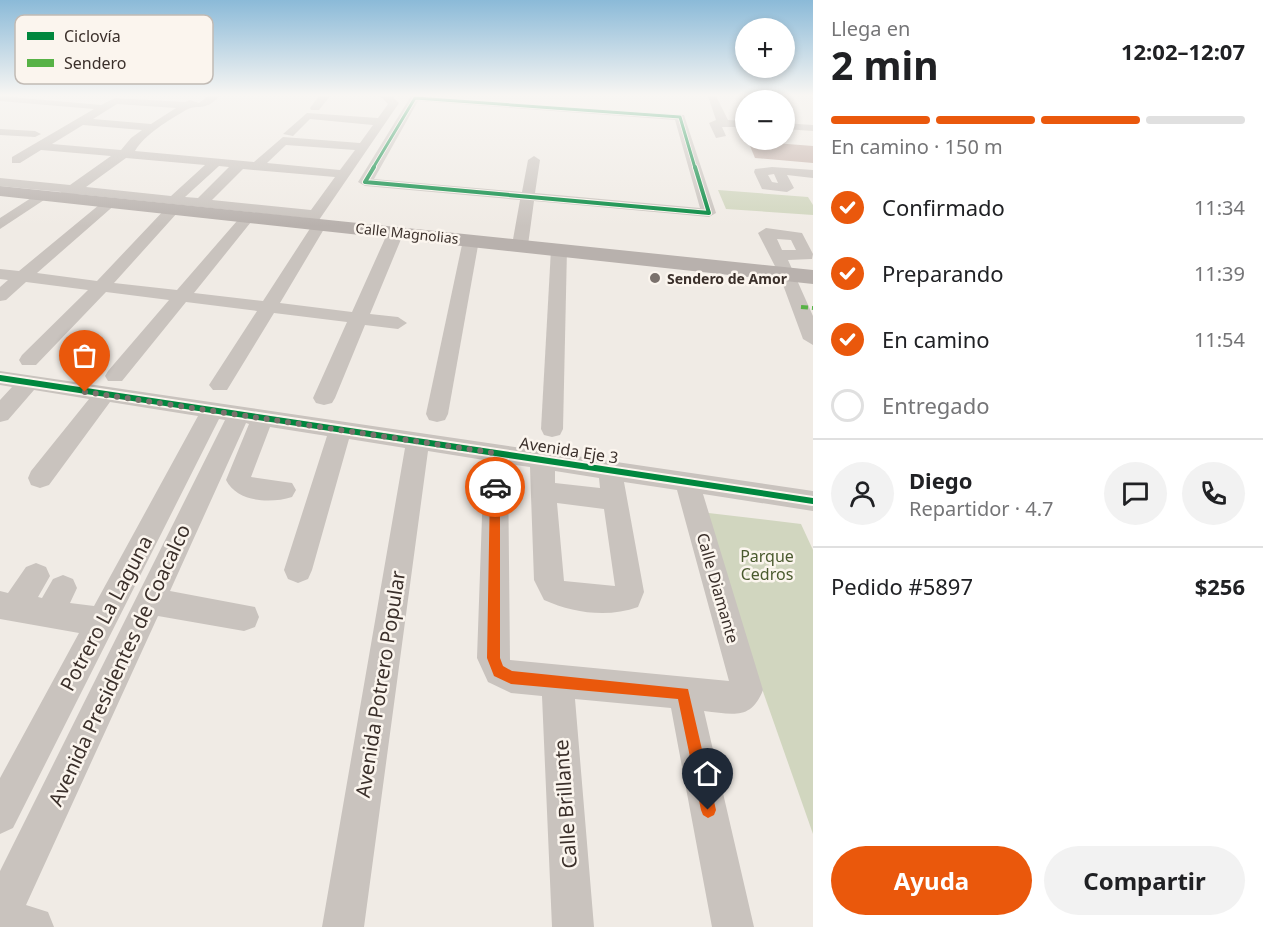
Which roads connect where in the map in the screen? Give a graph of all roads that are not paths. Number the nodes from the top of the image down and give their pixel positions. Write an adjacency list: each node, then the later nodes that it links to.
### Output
1 (23, 139): 7 (street)
2 (37, 139): 7 (street)
3 (137, 139): 10 (street)
4 (369, 139): 9 (street)
5 (389, 139): 24 (street)
6 (690, 139): 24 (street)
7 (32, 142): 8 (street); 10 (street); 11 (street)
8 (0, 144)
9 (363, 147): 16 (street); 19 (street)
10 (124, 154): 13 (street); 23 (street)
11 (16, 160)
12 (534, 160): 24 (street)
13 (216, 162): 15 (street); 27 (street)
14 (751, 162): 17 (street)
15 (240, 164): 16 (street); 26 (street)
16 (257, 166): 19 (street)
17 (813, 168)
18 (779, 172): 20 (street)
19 (345, 174): 29 (street)
20 (813, 174)
21 (0, 182): 23 (street)
22 (0, 191): 23 (main road, Calle Magnolias)
23 (59, 194): 25 (main road, Calle Magnolias); 27 (street); 30 (street)
24 (528, 197): 33 (street)
25 (110, 203): 27 (main road, Calle Magnolias); 38 (street)
26 (201, 203): 27 (street); 29 (street)
27 (173, 205): 28 (main road, Calle Magnolias); 40 (street)
28 (248, 217): 29 (main road, Calle Magnolias); 42 (street)
29 (315, 221): 31 (main road, Calle Magnolias); 44 (street)
30 (0, 225)
31 (396, 232): 32 (main road, Calle Magnolias); 45 (street)
32 (471, 240): 33 (main road, Calle Magnolias); 55 (street)
33 (520, 245): 34 (main road, Calle Magnolias)
34 (559, 249): 37 (main road, Calle Magnolias); 56 (street)
35 (776, 254): 35 (street); 37 (street)
36 (0, 274): 38 (street)
37 (787, 274): 39 (main road, Calle Magnolias); 43 (street)
38 (23, 276): 40 (street); 41 (street)
39 (813, 277)
40 (102, 286): 42 (street); 48 (street)
41 (0, 296)
42 (182, 296): 44 (street); 51 (street)
43 (807, 307): 47 (street)
44 (268, 308): 45 (street); 53 (street)
45 (360, 318): 46 (street); 52 (street)
46 (398, 323)
47 (812, 336)
48 (29, 360)
49 (0, 378): 50 (street, Avenida Eje 3)
50 (28, 383): 51 (street, Avenida Eje 3); 54 (street)
51 (110, 385): 53 (street, Avenida Eje 3); 62 (street)
52 (324, 398)
53 (233, 407): 57 (street, Avenida Eje 3); 64 (street); 70 (street, Avenida Presidentes de Coacalco); 73 (street, Potrero La Laguna)
54 (0, 414)
55 (437, 414)
56 (552, 429)
57 (340, 430): 58 (street, Avenida Eje 3); 68 (street)
58 (418, 441): 59 (street, Avenida Eje 3); 79 (street, Avenida Potrero Popular)
59 (495, 453): 60 (street, Avenida Eje 3); 74 (street)
60 (542, 460): 61 (street, Avenida Eje 3); 65 (street)
61 (610, 470): 63 (street, Avenida Eje 3); 66 (street)
62 (40, 478)
63 (687, 482): 67 (street, Avenida Eje 3); 75 (street, Calle Diamante)
64 (283, 490)
65 (543, 491): 66 (street); 66 (street)
66 (615, 500)
67 (810, 507)
68 (298, 570)
69 (36, 576): 71 (street)
70 (150, 601): 72 (street); 77 (street, Avenida Presidentes de Coacalco)
71 (8, 606): 73 (street)
72 (244, 617)
73 (101, 622): 76 (street, Potrero La Laguna)
74 (557, 681): 75 (street); 80 (street, Calle Brillante)
75 (684, 693): 81 (street)
76 (0, 815)
77 (0, 918): 78 (street)
78 (33, 927)
79 (343, 927)
80 (573, 927)
81 (733, 927)

